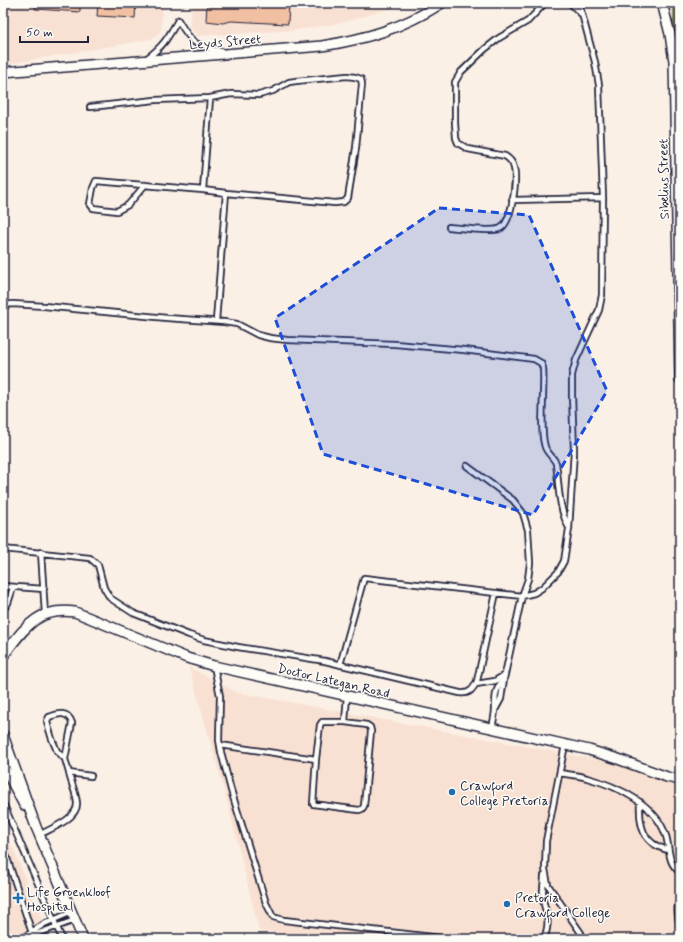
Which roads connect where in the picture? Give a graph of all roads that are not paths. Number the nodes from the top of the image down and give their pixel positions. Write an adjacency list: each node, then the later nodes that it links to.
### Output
1 (442, 3): 9 (street, Leyds Street)
2 (545, 3): 18 (lane)
3 (570, 3): 6 (lane)
4 (579, 3): 6 (lane)
5 (662, 3): 7 (street, Sibelius Street)
6 (581, 13): 17 (lane)
7 (672, 45): 8 (street); 22 (street, Sibelius Street)
8 (680, 50)
9 (232, 53): 10 (street, Leyds Street); 10 (lane)
10 (142, 61): 11 (street, Leyds Street)
11 (3, 72)
12 (210, 98): 13 (lane); 15 (lane); 16 (lane)
13 (90, 106)
14 (145, 185): 14 (lane); 15 (lane)
15 (204, 190): 16 (lane)
16 (226, 193): 21 (lane)
17 (603, 198): 18 (lane); 24 (lane)
18 (512, 200): 19 (lane)
19 (449, 227)
20 (3, 305): 21 (lane)
21 (216, 321): 24 (lane)
22 (680, 379)
23 (467, 466): 31 (lane)
24 (569, 529): 31 (lane)
25 (3, 549): 26 (lane)
26 (41, 552): 29 (lane); 35 (lane)
27 (3, 586): 28 (lane)
28 (13, 588): 29 (lane); 32 (lane)
29 (44, 589): 33 (lane)
30 (496, 593): 31 (lane); 35 (lane); 38 (lane)
31 (522, 596): 37 (lane)
32 (3, 610)
33 (45, 614): 34 (street, Doctor Lategan Road); 36 (street, Doctor Lategan Road)
34 (3, 656)
35 (340, 665): 38 (lane)
36 (214, 666): 39 (street, Doctor Lategan Road); 43 (lane)
37 (506, 673): 38 (lane); 41 (lane)
38 (476, 684)
39 (347, 696): 40 (lane); 41 (street, Doctor Lategan Road)
40 (345, 722): 46 (lane); 46 (lane)
41 (492, 729): 44 (street, Doctor Lategan Road)
42 (3, 735): 54 (street)
43 (220, 745): 46 (lane); 69 (lane)
44 (565, 745): 48 (lane); 51 (street, Doctor Lategan Road)
45 (65, 759): 45 (lane); 49 (lane)
46 (316, 759)
47 (3, 765): 54 (street)
48 (560, 773): 52 (lane); 57 (lane)
49 (69, 774): 50 (lane); 54 (lane)
50 (91, 776)
51 (680, 780)
52 (640, 802): 56 (lane); 56 (lane)
53 (3, 803): 61 (lane)
54 (37, 831): 60 (street)
55 (3, 846): 65 (lane)
56 (668, 850): 58 (lane)
57 (545, 869): 64 (lane); 70 (lane)
58 (680, 872)
59 (680, 899): 63 (lane)
60 (74, 916): 61 (lane); 62 (lane); 68 (street)
61 (54, 920): 62 (lane); 65 (lane)
62 (57, 928): 65 (lane); 67 (lane)
63 (680, 929)
64 (580, 933)
65 (33, 936): 66 (lane)
66 (23, 938)
67 (62, 939)
68 (83, 939)
69 (450, 939)
70 (544, 939)

